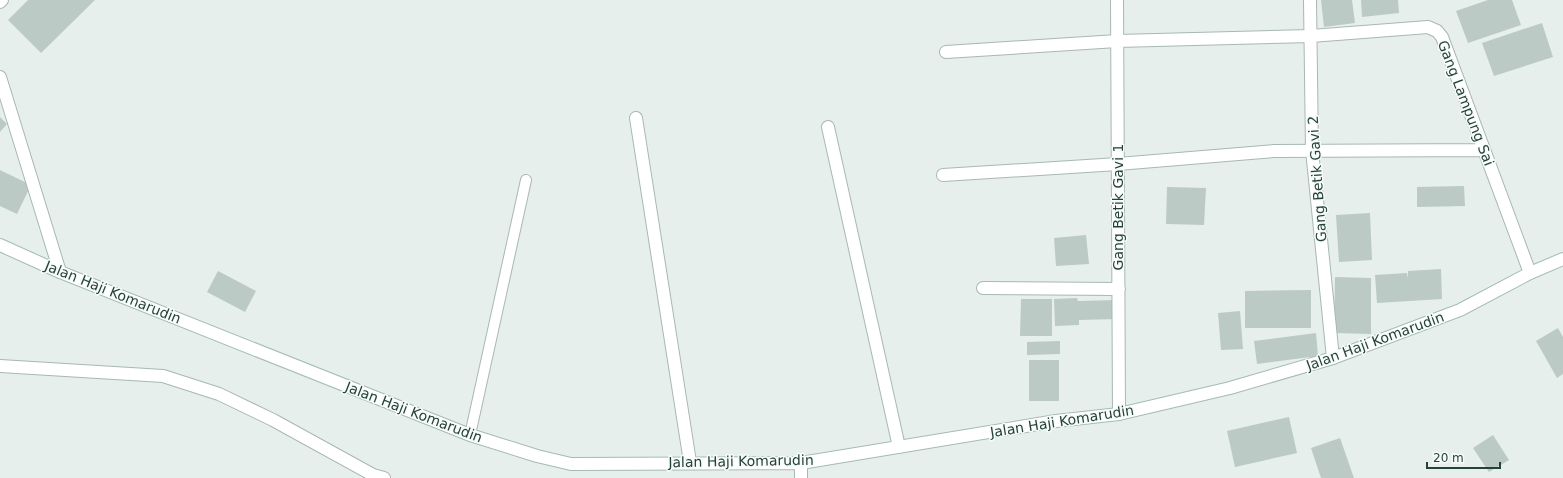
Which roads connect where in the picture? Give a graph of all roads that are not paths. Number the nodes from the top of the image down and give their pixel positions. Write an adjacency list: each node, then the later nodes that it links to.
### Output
1 (2, 0): 4 (street)
2 (1117, 0): 6 (street, Gang Betik Gavi 1)
3 (1310, 0): 5 (street, Gang Betik Gavi 2)
4 (0, 2)
5 (1311, 36): 6 (street, Gang Lampung Sai); 11 (street, Gang Betik Gavi 2); 12 (street, Gang Lampung Sai)
6 (1117, 41): 7 (street, Gang Lampung Sai); 13 (street, Gang Betik Gavi 1)
7 (946, 52)
8 (0, 77): 18 (street)
9 (636, 118): 27 (street)
10 (828, 127): 26 (street)
11 (1312, 150): 12 (street); 13 (street); 22 (street, Gang Betik Gavi 2)
12 (1484, 150): 19 (street, Gang Lampung Sai)
13 (1118, 164): 14 (street); 21 (street, Gang Betik Gavi 1)
14 (943, 175)
15 (526, 180): 25 (lane)
16 (0, 245): 18 (street, Jalan Haji Komarudin)
17 (1563, 259): 19 (street, Jalan Haji Komarudin)
18 (60, 272): 25 (street, Jalan Haji Komarudin)
19 (1530, 273): 22 (street, Jalan Haji Komarudin)
20 (983, 288): 21 (street)
21 (1118, 289): 24 (street, Gang Betik Gavi 1)
22 (1333, 358): 24 (street, Jalan Haji Komarudin)
23 (0, 366): 29 (street)
24 (1119, 414): 26 (street, Jalan Haji Komarudin)
25 (470, 435): 27 (street, Jalan Haji Komarudin)
26 (899, 447): 28 (street, Jalan Haji Komarudin)
27 (690, 462): 28 (street, Jalan Haji Komarudin)
28 (801, 463): 30 (street)
29 (384, 478)
30 (801, 478)

